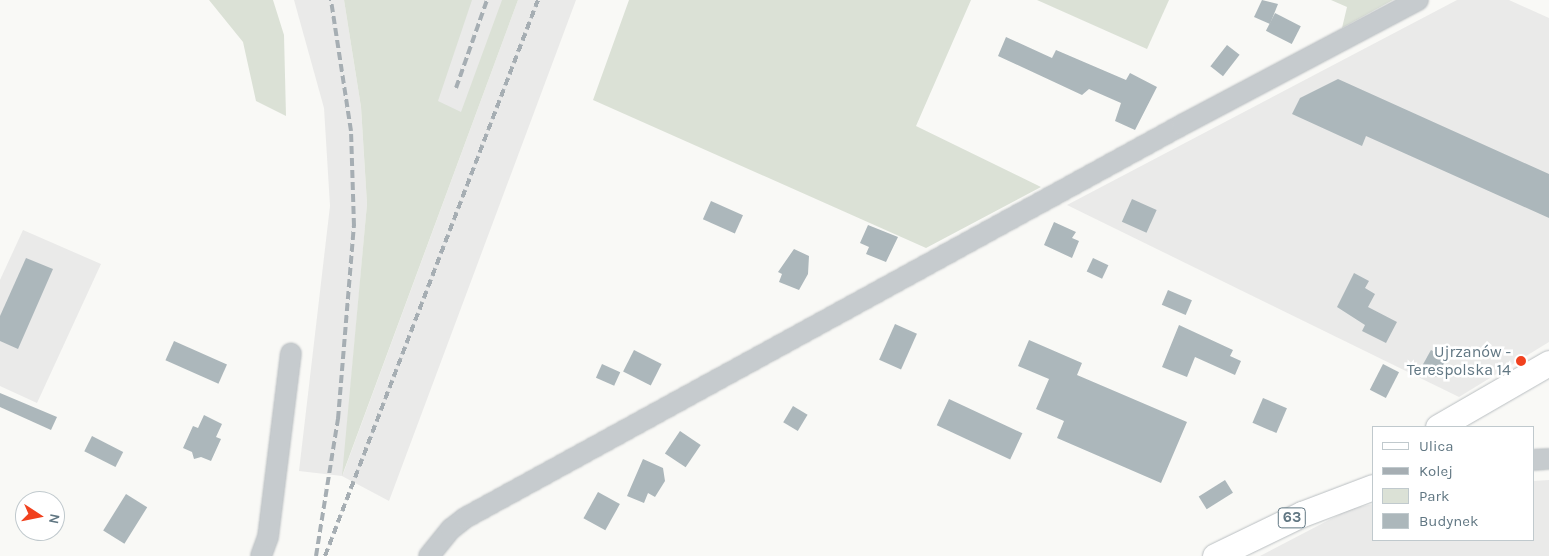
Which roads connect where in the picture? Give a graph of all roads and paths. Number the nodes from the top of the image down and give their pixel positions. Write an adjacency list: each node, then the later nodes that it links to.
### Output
1 (1418, 0): 9 (street)
2 (291, 354): 8 (street)
3 (1549, 363): 4 (main road)
4 (1440, 426)
5 (1549, 459): 6 (street)
6 (1534, 460)
7 (1372, 487): 10 (main road, 63)
8 (261, 556)
9 (429, 556)
10 (1215, 556)

